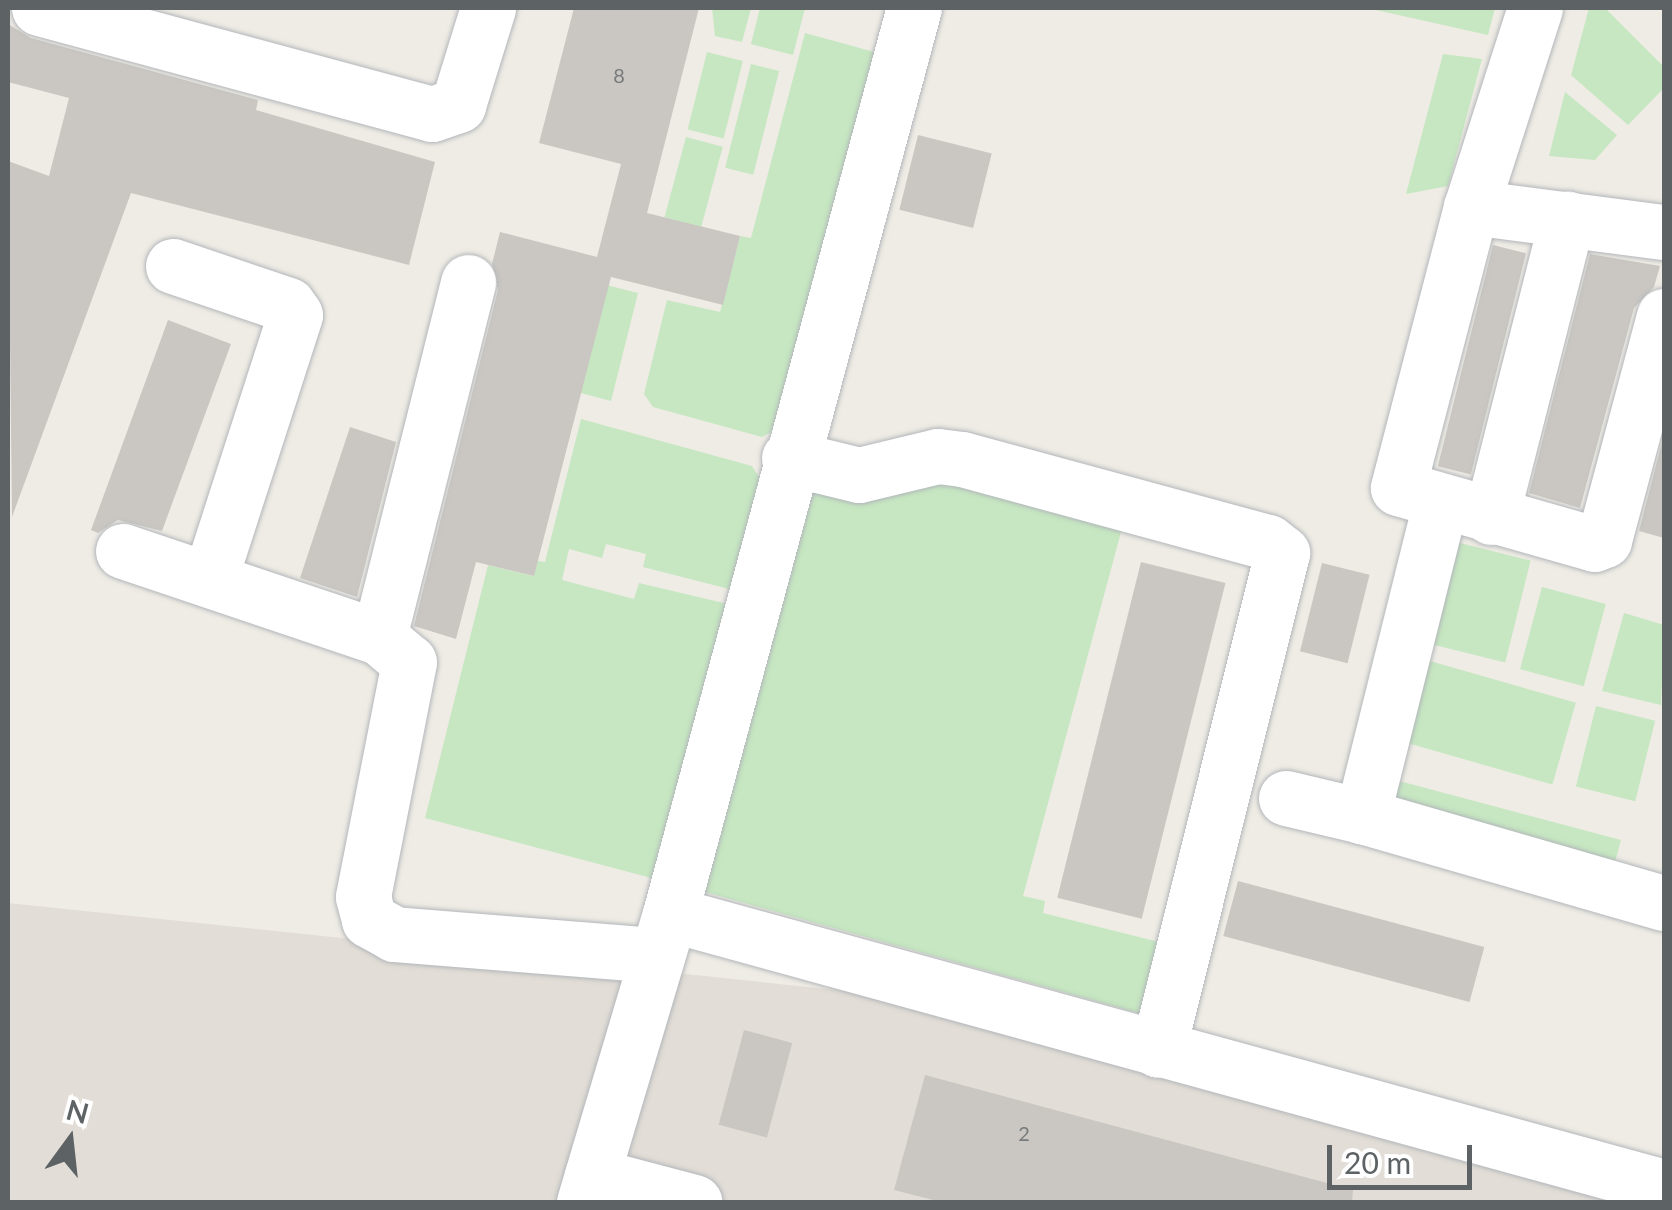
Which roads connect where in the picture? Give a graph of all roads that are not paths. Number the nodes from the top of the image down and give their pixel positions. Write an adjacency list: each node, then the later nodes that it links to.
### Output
1 (39, 8): 2 (lane)
2 (488, 8)
3 (914, 8): 11 (lane)
4 (1525, 19): 5 (lane)
5 (1471, 208): 6 (lane); 12 (lane)
6 (1566, 219): 7 (lane); 12 (lane)
7 (1664, 232)
8 (173, 266): 14 (lane)
9 (468, 282): 15 (lane)
10 (1664, 316): 12 (lane)
11 (788, 458): 19 (lane); 20 (lane)
12 (1466, 510): 17 (lane)
13 (123, 551): 14 (lane)
14 (211, 575): 15 (lane)
15 (379, 638): 19 (lane)
16 (1286, 798): 17 (lane)
17 (1362, 816): 18 (lane)
18 (1664, 903)
19 (663, 935): 20 (lane); 22 (lane)
20 (1158, 1050): 21 (lane)
21 (1664, 1187)
22 (588, 1189): 23 (lane)
23 (694, 1202)

